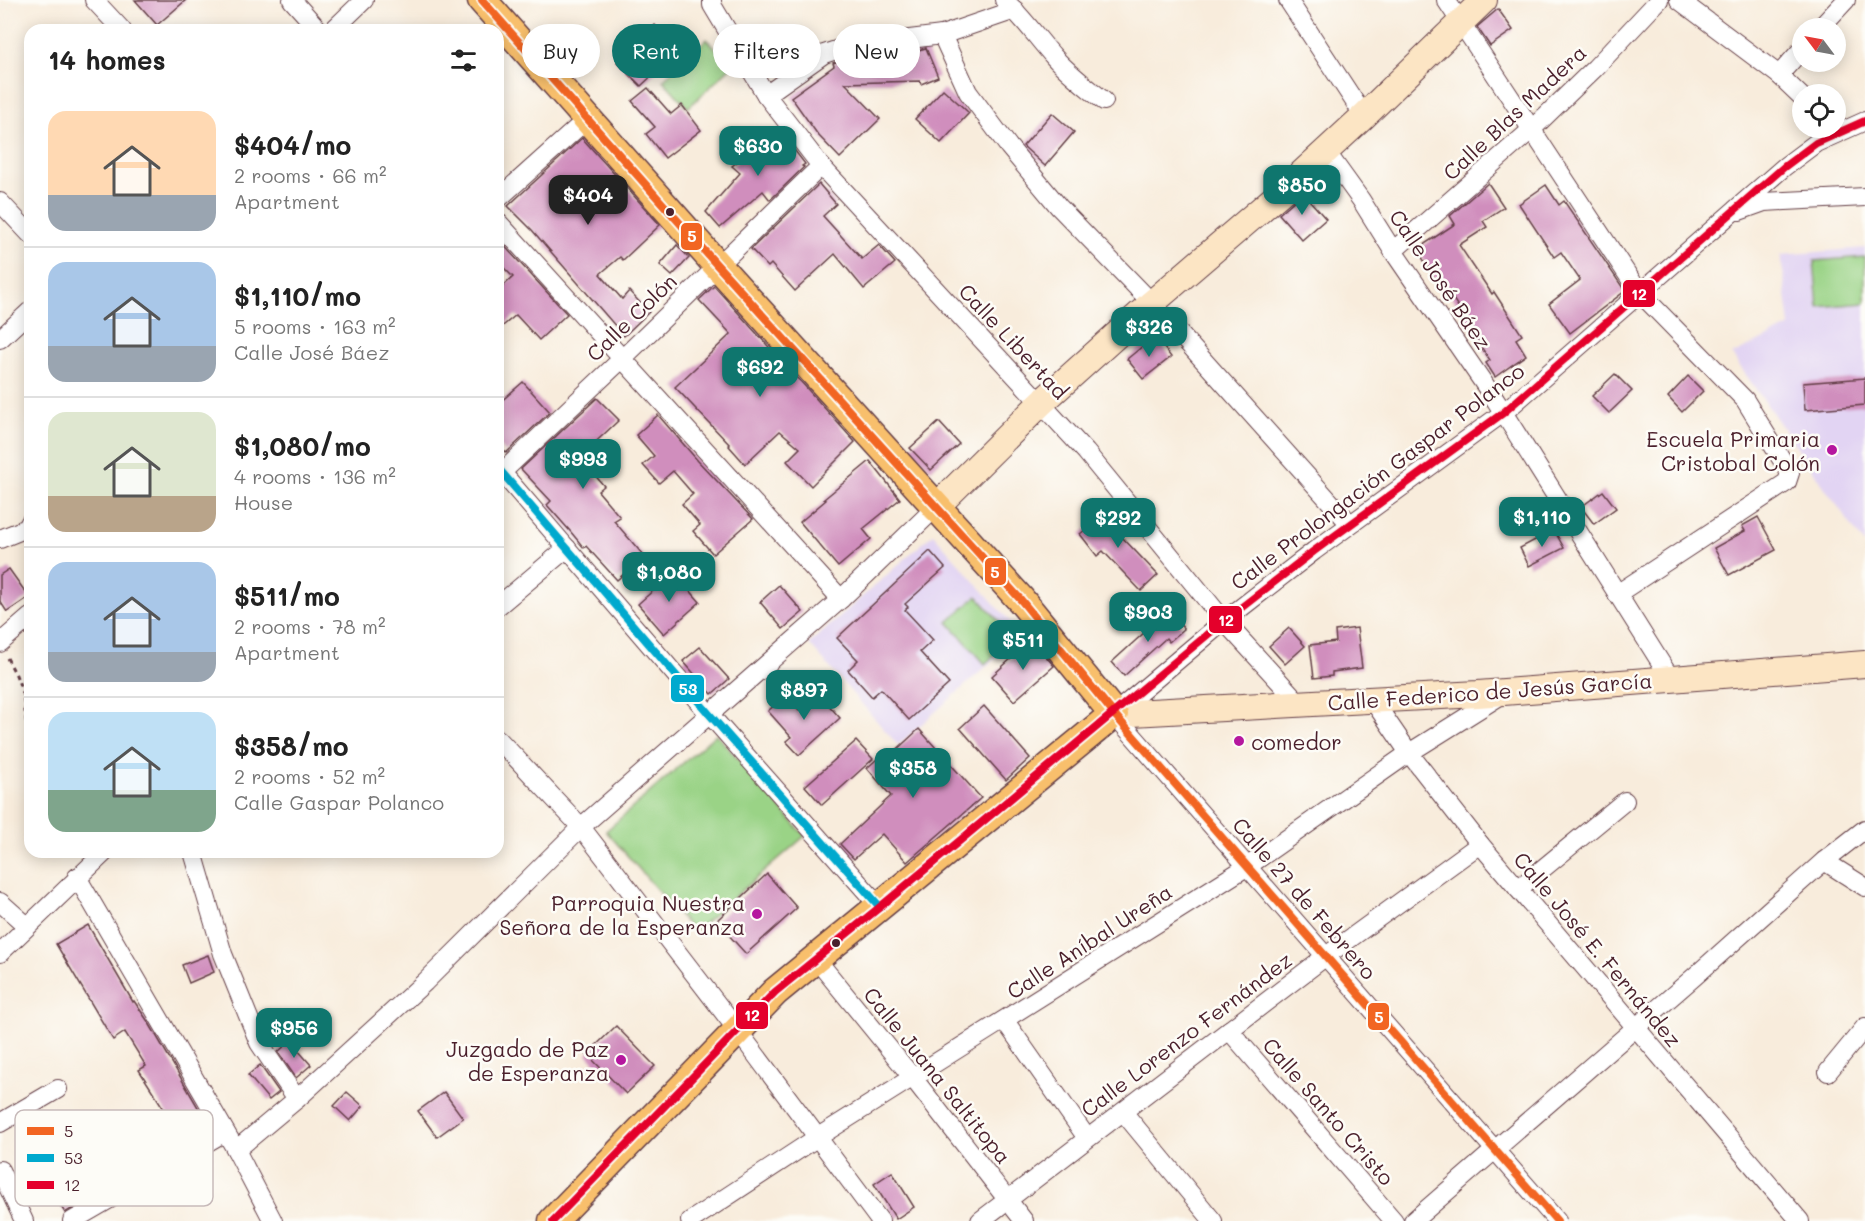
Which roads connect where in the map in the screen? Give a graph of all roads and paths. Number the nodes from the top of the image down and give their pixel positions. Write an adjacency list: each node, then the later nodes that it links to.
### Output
1 (94, 0): 15 (street)
2 (292, 0): 16 (street)
3 (364, 0): 17 (street)
4 (482, 0): 18 (main road)
5 (712, 0): 24 (street, Calle Libertad)
6 (1288, 0): 26 (street)
7 (1446, 0): 14 (street)
8 (1484, 0): 14 (main road)
9 (1659, 0): 30 (street, Calle Blas Madera)
10 (1679, 0): 22 (street)
11 (1846, 0): 13 (street)
12 (1009, 5): 20 (street); 25 (street)
13 (1829, 18)
14 (1462, 22): 26 (main road); 30 (street)
15 (116, 24)
16 (314, 24)
17 (339, 24)
18 (503, 24)
19 (504, 25): 27 (main road)
20 (942, 35): 24 (street); 43 (street)
21 (1792, 60): 22 (street)
22 (1779, 75): 23 (street)
23 (1792, 87)
24 (766, 95): 33 (street, Calle Libertad)
25 (1104, 101)
26 (1364, 116): 32 (main road)
27 (587, 119): 34 (street); 41 (main road)
28 (1865, 122): 29 (street, Calle Prolongación Gaspar Polanco)
29 (1846, 127)
30 (1531, 130): 40 (street, Calle Blas Madera); 42 (street)
31 (1823, 138): 37 (street, Calle Prolongación Gaspar Polanco)
32 (1325, 150): 40 (street, Calle José Báez); 43 (main road)
33 (821, 166): 41 (street, Calle Colón); 47 (street, Calle Libertad)
34 (504, 195)
35 (1865, 197): 37 (street)
36 (0, 202): 38 (street)
37 (1729, 214): 42 (street, Calle Prolongación Gaspar Polanco)
38 (24, 228)
39 (504, 229): 46 (street)
40 (1393, 251): 48 (street, Calle José Báez)
41 (717, 265): 46 (street, Calle Colón); 51 (main road)
42 (1639, 292): 48 (street, Calle Prolongación Gaspar Polanco); 56 (street)
43 (1152, 303): 47 (main road); 52 (street)
44 (24, 315): 45 (street)
45 (4, 327)
46 (622, 358): 49 (street, Calle Colón); 57 (street)
47 (1041, 404): 51 (main road); 59 (street, Calle Libertad)
48 (1503, 413): 52 (street, Calle Prolongación Gaspar Polanco); 56 (street, Calle José Báez)
49 (504, 467)
50 (504, 478): 55 (street)
51 (935, 508): 57 (street); 68 (main road)
52 (1350, 524): 59 (street, Calle Prolongación Gaspar Polanco)
53 (24, 529): 54 (street)
54 (0, 539)
55 (567, 548): 58 (street); 69 (street)
56 (1617, 594): 63 (street, Calle José Báez)
57 (841, 599): 69 (street)
58 (504, 601)
59 (1224, 621): 67 (street, Calle Libertad); 68 (street, Calle Prolongación Gaspar Polanco)
60 (24, 624): 61 (street)
61 (3, 649): 66 (path)
62 (1865, 664): 63 (main road, Calle Federico de Jesús García)
63 (1671, 679): 64 (main road, Calle Federico de Jesús García)
64 (1508, 692): 65 (main road, Calle Federico de Jesús García); 71 (street, Calle Aníbal Ureña)
65 (1372, 699): 67 (main road, Calle Federico de Jesús García); 71 (street, Calle José E. Fernández)
66 (24, 702)
67 (1299, 703): 68 (main road, Calle Federico de Jesús García)
68 (1114, 714): 79 (street, Calle 27 de Febrero); 84 (main road)
69 (710, 715): 73 (street); 84 (street)
70 (504, 745): 73 (street)
71 (1409, 753): 75 (street, Calle José E. Fernández); 79 (street, Calle Aníbal Ureña)
72 (1624, 801): 82 (street)
73 (581, 828): 92 (street); 97 (street)
74 (1865, 829): 78 (street)
75 (1480, 844): 82 (street, Calle José E. Fernández); 87 (street, Calle Lorenzo Fernández)
76 (98, 858): 80 (street)
77 (195, 858): 97 (street)
78 (1824, 861): 81 (street); 90 (street)
79 (1248, 866): 87 (street, Calle 27 de Febrero); 89 (street, Calle Aníbal Ureña)
80 (77, 877): 85 (street); 99 (street)
81 (1865, 887)
82 (1518, 889): 90 (street, Calle José E. Fernández)
83 (0, 902): 85 (street)
84 (880, 907): 88 (main road)
85 (27, 926): 86 (street)
86 (0, 953)
87 (1326, 956): 93 (street, Calle Lorenzo Fernández); 109 (street, Calle 27 de Febrero)
88 (816, 959): 92 (main road); 95 (street, Calle Juana Saltitopa)
89 (1005, 1021): 95 (street, Calle Aníbal Ureña); 106 (street)
90 (1636, 1027): 109 (street); 127 (street, Calle José E. Fernández)
91 (1865, 1027): 94 (street)
92 (738, 1030): 105 (street); 118 (main road)
93 (1229, 1030): 101 (street, Calle Lorenzo Fernández); 124 (street, Calle Santo Cristo)
94 (1828, 1072)
95 (913, 1078): 105 (street, Calle Aníbal Ureña); 111 (street, Calle Juana Saltitopa)
96 (58, 1089): 98 (street)
97 (297, 1100): 108 (street)
98 (22, 1110)
99 (212, 1110)
100 (213, 1111): 104 (street)
101 (1124, 1113): 106 (street, Calle Lorenzo Fernández); 123 (street)
102 (15, 1114): 103 (street)
103 (0, 1123)
104 (225, 1132): 107 (street); 108 (street)
105 (818, 1137): 119 (street, Calle Aníbal Ureña); 120 (street)
106 (1087, 1138): 111 (street, Calle Lorenzo Fernández)
107 (213, 1139)
108 (236, 1150): 117 (street)
109 (1495, 1151): 125 (street); 126 (street, Calle 27 de Febrero)
110 (0, 1170): 112 (street)
111 (1009, 1201): 121 (street, Calle Lorenzo Fernández); 122 (street, Calle Juana Saltitopa)
112 (15, 1202)
113 (17, 1206): 115 (street)
114 (98, 1206): 116 (street)
115 (24, 1221)
116 (72, 1221)
117 (273, 1221)
118 (553, 1221)
119 (690, 1221)
120 (880, 1221)
121 (980, 1221)
122 (1024, 1221)
123 (1213, 1221)
124 (1394, 1221)
125 (1413, 1221)
126 (1557, 1221)
127 (1800, 1221)

